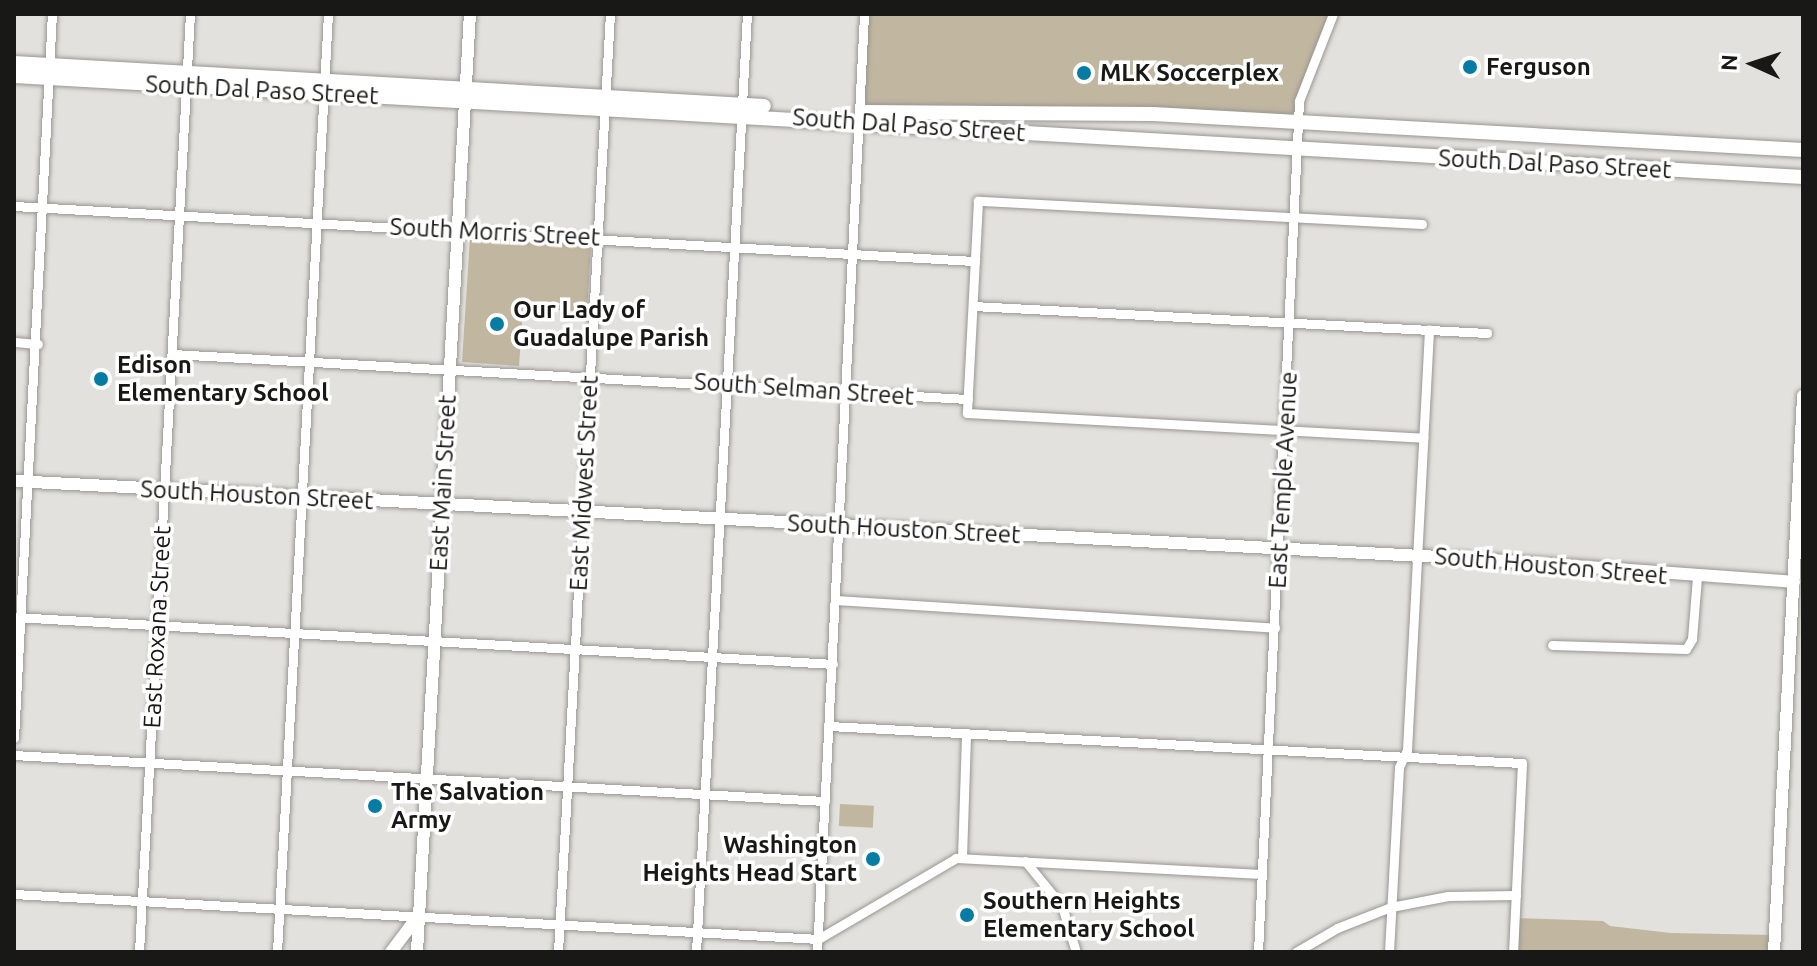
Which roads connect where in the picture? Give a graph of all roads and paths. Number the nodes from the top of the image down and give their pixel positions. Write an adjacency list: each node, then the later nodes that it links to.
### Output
1 (52, 14): 10 (street)
2 (190, 14): 12 (street, East Roxana Street)
3 (328, 14): 13 (street)
4 (470, 14): 14 (street, East Main Street)
5 (610, 14): 15 (street, East Midwest Street)
6 (747, 14): 16 (street)
7 (864, 14): 17 (street)
8 (1333, 14): 18 (street, East Temple Avenue)
9 (14, 63): 10 (main road, South Dal Paso Street)
10 (49, 72): 11 (main road, South Dal Paso Street); 12 (main road, South Dal Paso Street); 27 (street)
11 (14, 76)
12 (186, 79): 13 (main road, South Dal Paso Street); 28 (street, East Roxana Street)
13 (323, 87): 14 (main road, South Dal Paso Street); 30 (street)
14 (465, 95): 15 (main road, South Dal Paso Street); 32 (street, East Main Street)
15 (604, 102): 16 (main road, South Dal Paso Street); 33 (street, East Midwest Street)
16 (742, 110): 17 (main road, South Dal Paso Street); 34 (street)
17 (862, 117): 18 (main road, South Dal Paso Street); 21 (main road, South Dal Paso Street); 35 (street)
18 (1298, 123): 19 (main road, South Dal Paso Street); 21 (street, East Temple Avenue)
19 (1505, 133): 20 (main road, South Dal Paso Street); 23 (main road)
20 (1669, 143): 22 (main road, South Dal Paso Street); 24 (main road)
21 (1299, 149): 23 (main road, South Dal Paso Street); 29 (street, East Temple Avenue)
22 (1803, 150)
23 (1503, 161): 24 (main road, South Dal Paso Street)
24 (1667, 170): 25 (main road, South Dal Paso Street)
25 (1803, 177)
26 (14, 206): 27 (street, South Morris Street)
27 (43, 207): 28 (street, South Morris Street); 42 (street)
28 (180, 215): 30 (street, South Morris Street); 43 (street, East Roxana Street)
29 (1295, 218): 31 (street); 36 (street); 38 (street, East Temple Avenue)
30 (317, 222): 32 (street, South Morris Street); 44 (street)
31 (1422, 224)
32 (457, 230): 33 (street, South Morris Street); 45 (street, East Main Street)
33 (598, 238): 34 (street, South Morris Street); 46 (street, East Midwest Street)
34 (734, 247): 35 (street, South Morris Street); 47 (street)
35 (855, 253): 36 (street, South Morris Street); 48 (street)
36 (975, 261): 37 (street)
37 (973, 306): 38 (street); 50 (street)
38 (1291, 323): 39 (street); 51 (street, East Temple Avenue)
39 (1429, 330): 40 (street); 52 (street)
40 (1487, 333)
41 (14, 342): 42 (street)
42 (38, 344): 54 (street)
43 (172, 354): 44 (street, South Selman Street); 55 (street, East Roxana Street)
44 (309, 362): 45 (street, South Selman Street); 56 (street)
45 (449, 368): 46 (street, South Selman Street); 57 (street, East Main Street)
46 (590, 377): 47 (street, South Selman Street); 58 (street, East Midwest Street)
47 (728, 385): 48 (street, South Selman Street); 59 (street)
48 (847, 393): 50 (street, South Selman Street); 60 (street)
49 (1803, 396): 64 (street)
50 (968, 399): 51 (street, South Selman Street)
51 (1286, 431): 52 (street, South Selman Street); 61 (street, East Temple Avenue)
52 (1423, 438): 62 (street)
53 (14, 481): 54 (street, South Houston Street)
54 (29, 482): 55 (street, South Houston Street); 66 (street)
55 (165, 489): 56 (street, South Houston Street); 67 (street, East Roxana Street)
56 (302, 497): 57 (street, South Houston Street); 69 (street)
57 (442, 506): 58 (street, South Houston Street); 70 (street, East Main Street)
58 (582, 514): 59 (street, South Houston Street); 72 (street, East Midwest Street)
59 (720, 520): 60 (street, South Houston Street); 73 (street)
60 (840, 526): 61 (street, South Houston Street); 65 (street)
61 (1279, 550): 62 (street, South Houston Street); 68 (street, East Temple Avenue)
62 (1417, 555): 63 (street, South Houston Street); 80 (street)
63 (1697, 577): 64 (street, South Houston Street); 71 (street)
64 (1794, 582): 111 (street)
65 (836, 600): 68 (street); 74 (street)
66 (18, 618): 67 (street); 77 (street)
67 (157, 626): 69 (street); 81 (street, East Roxana Street)
68 (1275, 628): 78 (street, East Temple Avenue)
69 (294, 633): 70 (street); 82 (street)
70 (434, 642): 72 (street); 83 (street, East Main Street)
71 (1552, 645)
72 (575, 649): 73 (street); 84 (street, East Midwest Street)
73 (713, 657): 74 (street); 85 (street)
74 (833, 664): 75 (street)
75 (829, 726): 76 (street); 86 (street)
76 (966, 734): 78 (street); 87 (street)
77 (14, 738)
78 (1269, 750): 80 (street); 89 (street, East Temple Avenue)
79 (14, 755): 81 (street)
80 (1403, 759): 91 (street); 93 (street)
81 (150, 763): 82 (street); 92 (street, East Roxana Street)
82 (287, 771): 83 (street); 94 (street)
83 (426, 779): 84 (street); 95 (street, East Main Street)
84 (567, 787): 85 (street); 96 (street, East Midwest Street)
85 (706, 795): 86 (street); 97 (street)
86 (825, 801): 98 (street)
87 (962, 857): 88 (street); 98 (street)
88 (1025, 861): 89 (street); 106 (street)
89 (1262, 874): 107 (street, East Temple Avenue)
90 (14, 894): 92 (street)
91 (1516, 895): 93 (street); 110 (street)
92 (142, 901): 94 (street); 99 (street, East Roxana Street)
93 (1391, 907): 108 (street); 109 (street)
94 (280, 908): 95 (street); 100 (street)
95 (418, 916): 96 (street); 101 (street); 102 (street, East Main Street)
96 (560, 923): 97 (street); 103 (street, East Midwest Street)
97 (697, 933): 98 (street); 104 (street)
98 (818, 939): 105 (street)
99 (139, 952)
100 (277, 952)
101 (391, 952)
102 (417, 952)
103 (558, 952)
104 (696, 952)
105 (817, 952)
106 (1076, 952)
107 (1258, 952)
108 (1296, 952)
109 (1389, 952)
110 (1513, 952)
111 (1774, 952)

